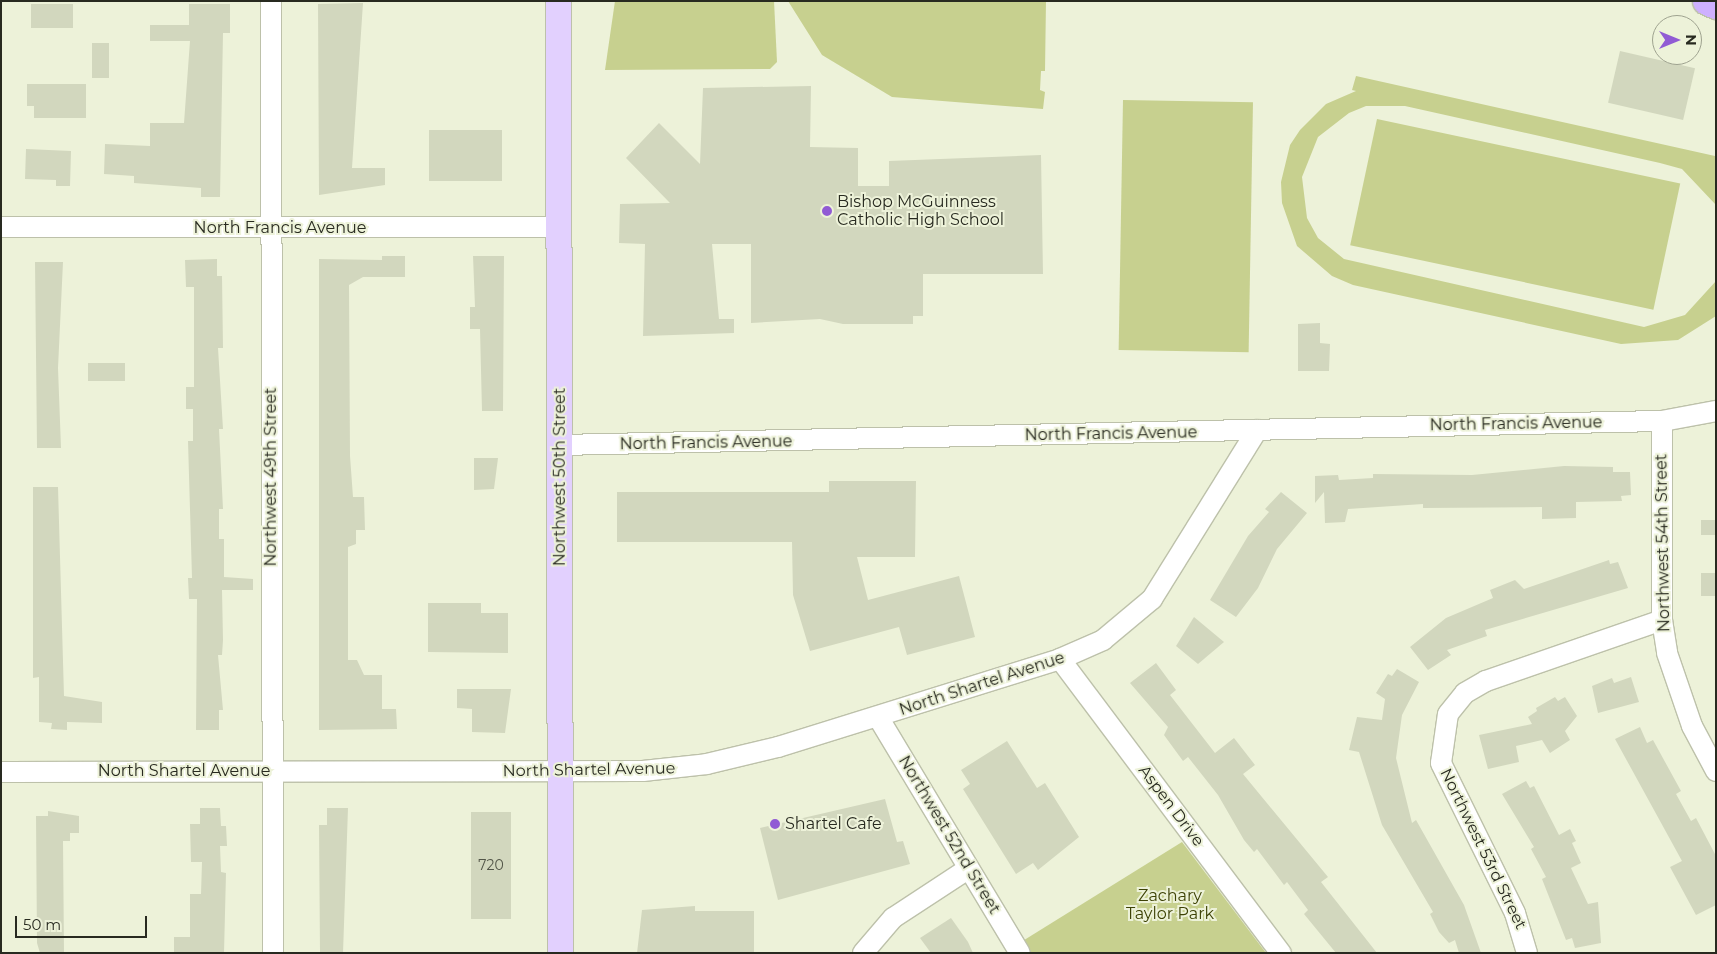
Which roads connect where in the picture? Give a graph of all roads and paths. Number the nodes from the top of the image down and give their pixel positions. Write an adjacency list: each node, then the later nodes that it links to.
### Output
1 (271, 1): 9 (street, Northwest 49th Street)
2 (558, 1): 8 (main road, Northwest 50th Street)
3 (1702, 1): 6 (street)
4 (1708, 1): 5 (highway)
5 (1716, 5)
6 (1716, 17)
7 (1, 227): 9 (street, North Francis Avenue)
8 (560, 227): 9 (street, North Francis Avenue); 13 (main road, Northwest 50th Street)
9 (270, 228): 17 (street, Northwest 49th Street)
10 (1716, 411): 11 (street)
11 (1662, 421): 12 (street, North Francis Avenue); 14 (street, Northwest 54th Street)
12 (1257, 430): 13 (street, North Francis Avenue); 15 (street, North Shartel Avenue)
13 (560, 445): 20 (main road, Northwest 50th Street)
14 (1662, 620): 18 (street, Northwest 54th Street); 27 (street, Northwest 53rd Street)
15 (1060, 659): 16 (street, North Shartel Avenue); 26 (street, Aspen Drive)
16 (878, 717): 20 (street, North Shartel Avenue); 21 (street, Northwest 52nd Street)
17 (272, 770): 19 (street, North Shartel Avenue); 20 (street, North Shartel Avenue); 22 (street, Northwest 49th Street)
18 (1716, 771)
19 (1, 772)
20 (560, 772): 23 (main road, Northwest 50th Street)
21 (968, 869): 24 (street); 25 (street, Northwest 52nd Street)
22 (273, 953)
23 (560, 953)
24 (863, 953)
25 (1020, 953)
26 (1281, 953)
27 (1527, 953)

